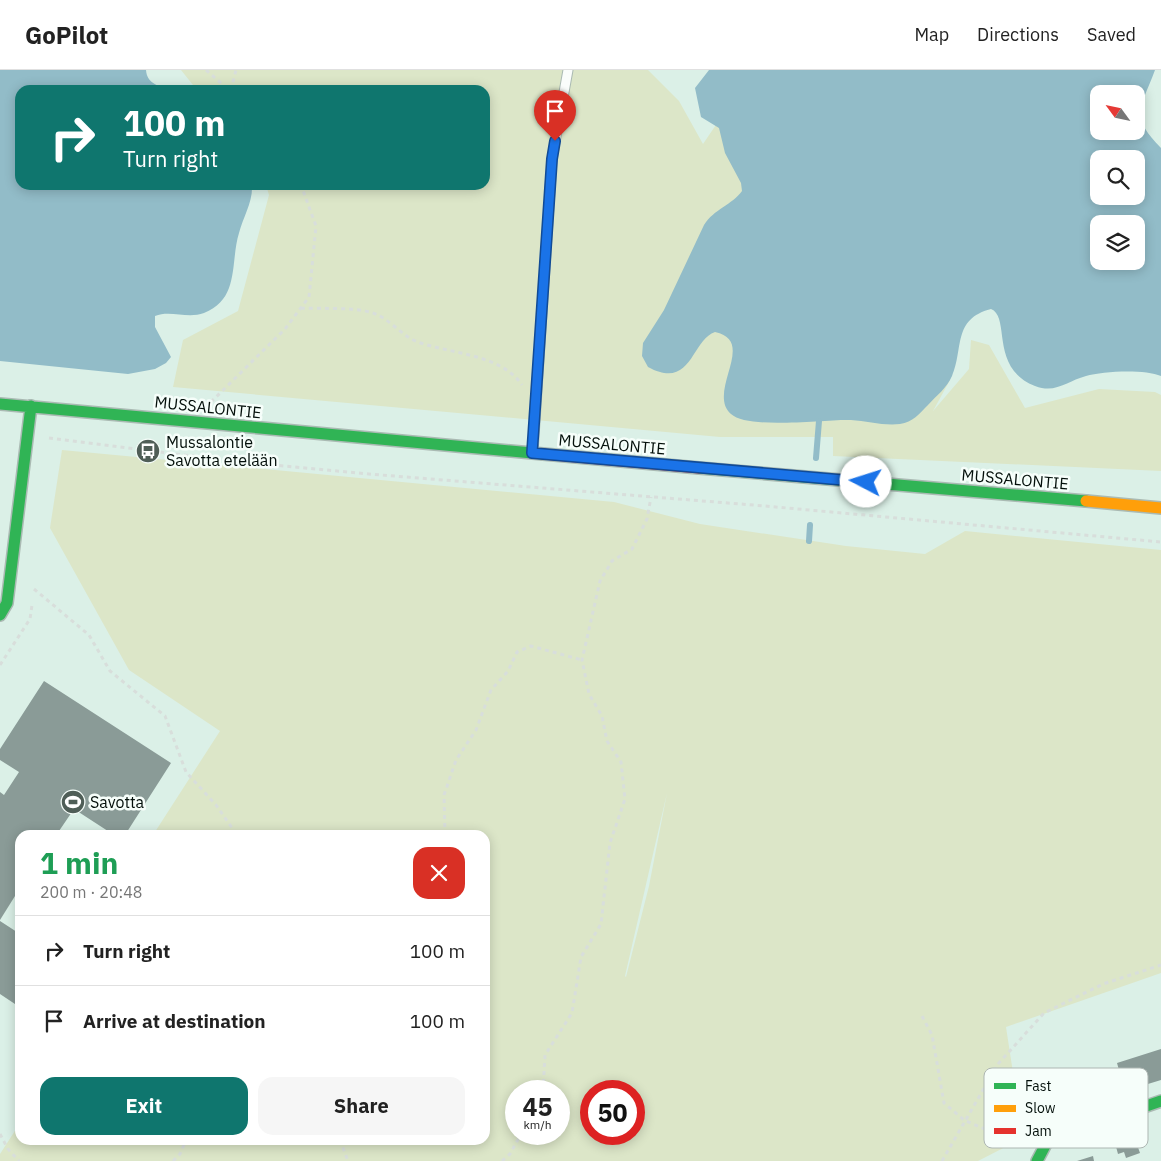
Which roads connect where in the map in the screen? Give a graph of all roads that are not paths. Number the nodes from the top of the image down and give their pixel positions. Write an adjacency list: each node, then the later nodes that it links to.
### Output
1 (568, 70): 4 (lane)
2 (0, 404): 3 (main road, MUSSALONTIE)
3 (31, 406): 4 (main road, MUSSALONTIE); 6 (main road)
4 (532, 453): 5 (main road, MUSSALONTIE)
5 (1161, 508)
6 (0, 615)
7 (1161, 1101): 8 (main road)
8 (1148, 1105)
9 (1042, 1148): 10 (main road)
10 (1037, 1161)

